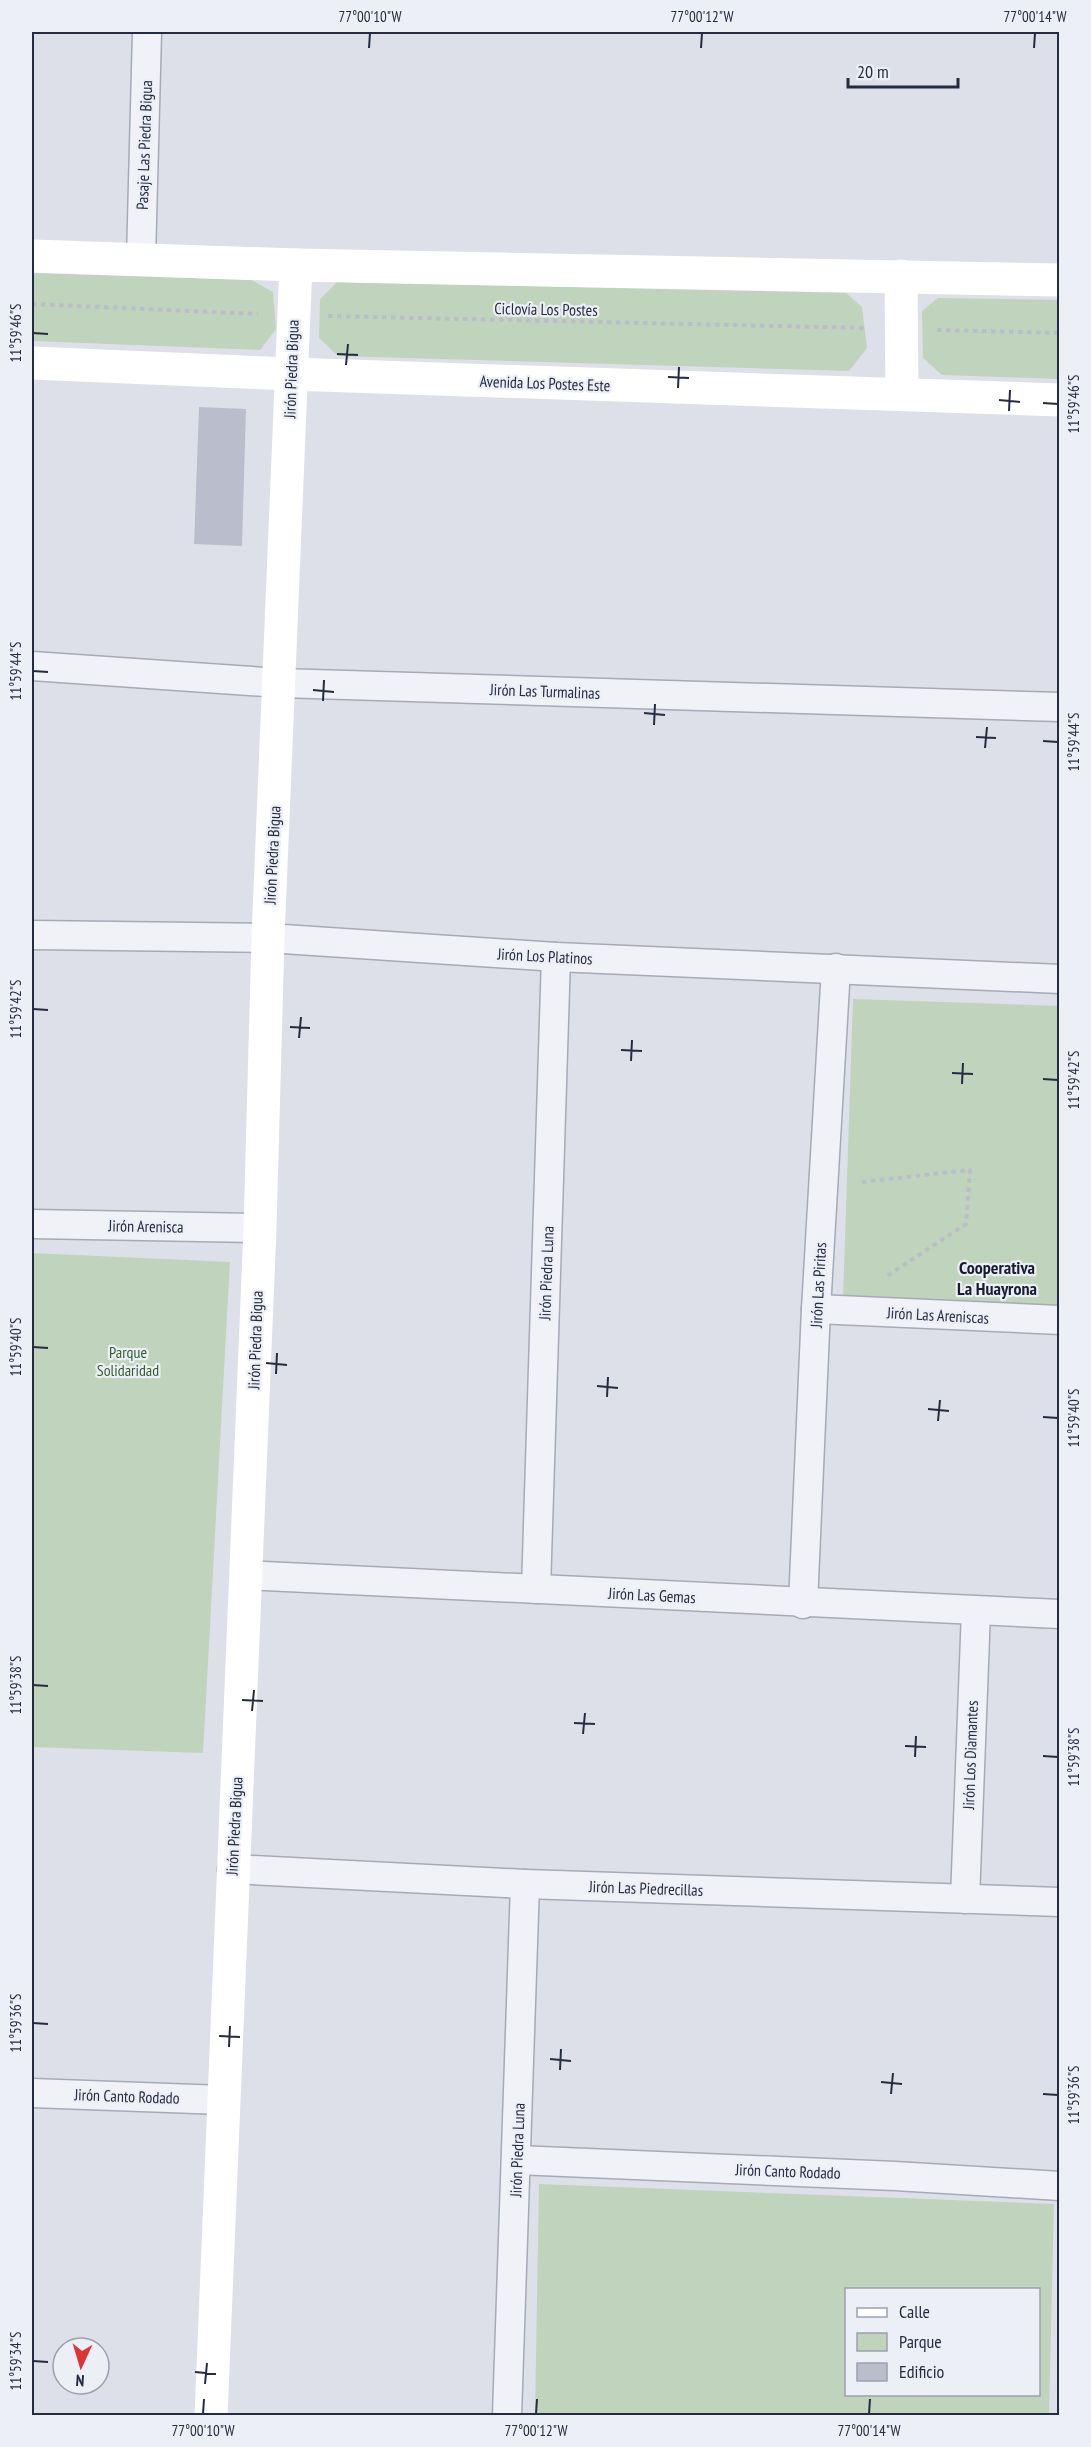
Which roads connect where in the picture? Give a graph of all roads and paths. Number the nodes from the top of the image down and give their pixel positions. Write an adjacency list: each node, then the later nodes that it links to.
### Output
1 (147, 32): 3 (street, Pasaje Las Piedra Bigua)
2 (32, 256): 3 (main road)
3 (141, 259): 4 (main road)
4 (296, 265): 5 (main road); 8 (main road, Jirón Piedra Bigua)
5 (902, 276): 6 (main road); 9 (main road)
6 (1059, 280)
7 (32, 304): 8 (path, Ciclovía Los Postes)
8 (294, 315): 9 (path, Ciclovía Los Postes); 12 (main road, Jirón Piedra Bigua)
9 (901, 329): 10 (path, Ciclovía Los Postes); 13 (main road)
10 (1059, 333)
11 (32, 363): 12 (main road, Avenida Los Postes Este)
12 (291, 374): 13 (main road, Avenida Los Postes Este); 16 (main road, Jirón Piedra Bigua)
13 (902, 394): 14 (main road, Avenida Los Postes Este)
14 (1059, 400)
15 (32, 666): 16 (street, Jirón Las Turmalinas)
16 (280, 683): 17 (street, Jirón Las Turmalinas); 19 (main road, Jirón Piedra Bigua)
17 (1059, 706)
18 (32, 935): 19 (street, Jirón Los Platinos)
19 (268, 938): 20 (street, Jirón Los Platinos); 25 (main road, Jirón Piedra Bigua)
20 (556, 957): 21 (street, Jirón Los Platinos); 30 (street, Jirón Piedra Luna)
21 (836, 968): 22 (street, Jirón Los Platinos); 27 (street, Jirón Las Piritas)
22 (1059, 979)
23 (862, 1182): 26 (path)
24 (32, 1224): 25 (street, Jirón Arenisca)
25 (260, 1228): 29 (main road, Jirón Piedra Bigua)
26 (878, 1281)
27 (816, 1309): 28 (street, Jirón Las Areniscas); 31 (street, Jirón Las Piritas)
28 (1059, 1320)
29 (245, 1575): 30 (street, Jirón Las Gemas); 34 (main road, Jirón Piedra Bigua)
30 (536, 1589): 31 (street, Jirón Las Gemas)
31 (803, 1604): 32 (street, Jirón Las Gemas)
32 (976, 1611): 33 (street, Jirón Las Gemas); 36 (street, Jirón Los Diamantes)
33 (1059, 1614)
34 (232, 1869): 35 (street, Jirón Las Piedrecillas); 39 (main road, Jirón Piedra Bigua)
35 (525, 1884): 36 (street, Jirón Las Piedrecillas); 40 (street, Jirón Piedra Luna)
36 (965, 1899): 37 (street, Jirón Las Piedrecillas)
37 (1059, 1902)
38 (32, 2093): 39 (street, Jirón Canto Rodado)
39 (223, 2100): 42 (main road, Jirón Piedra Bigua)
40 (517, 2160): 41 (street, Jirón Canto Rodado); 43 (street, Jirón Piedra Luna)
41 (1059, 2186)
42 (211, 2415)
43 (507, 2415)

